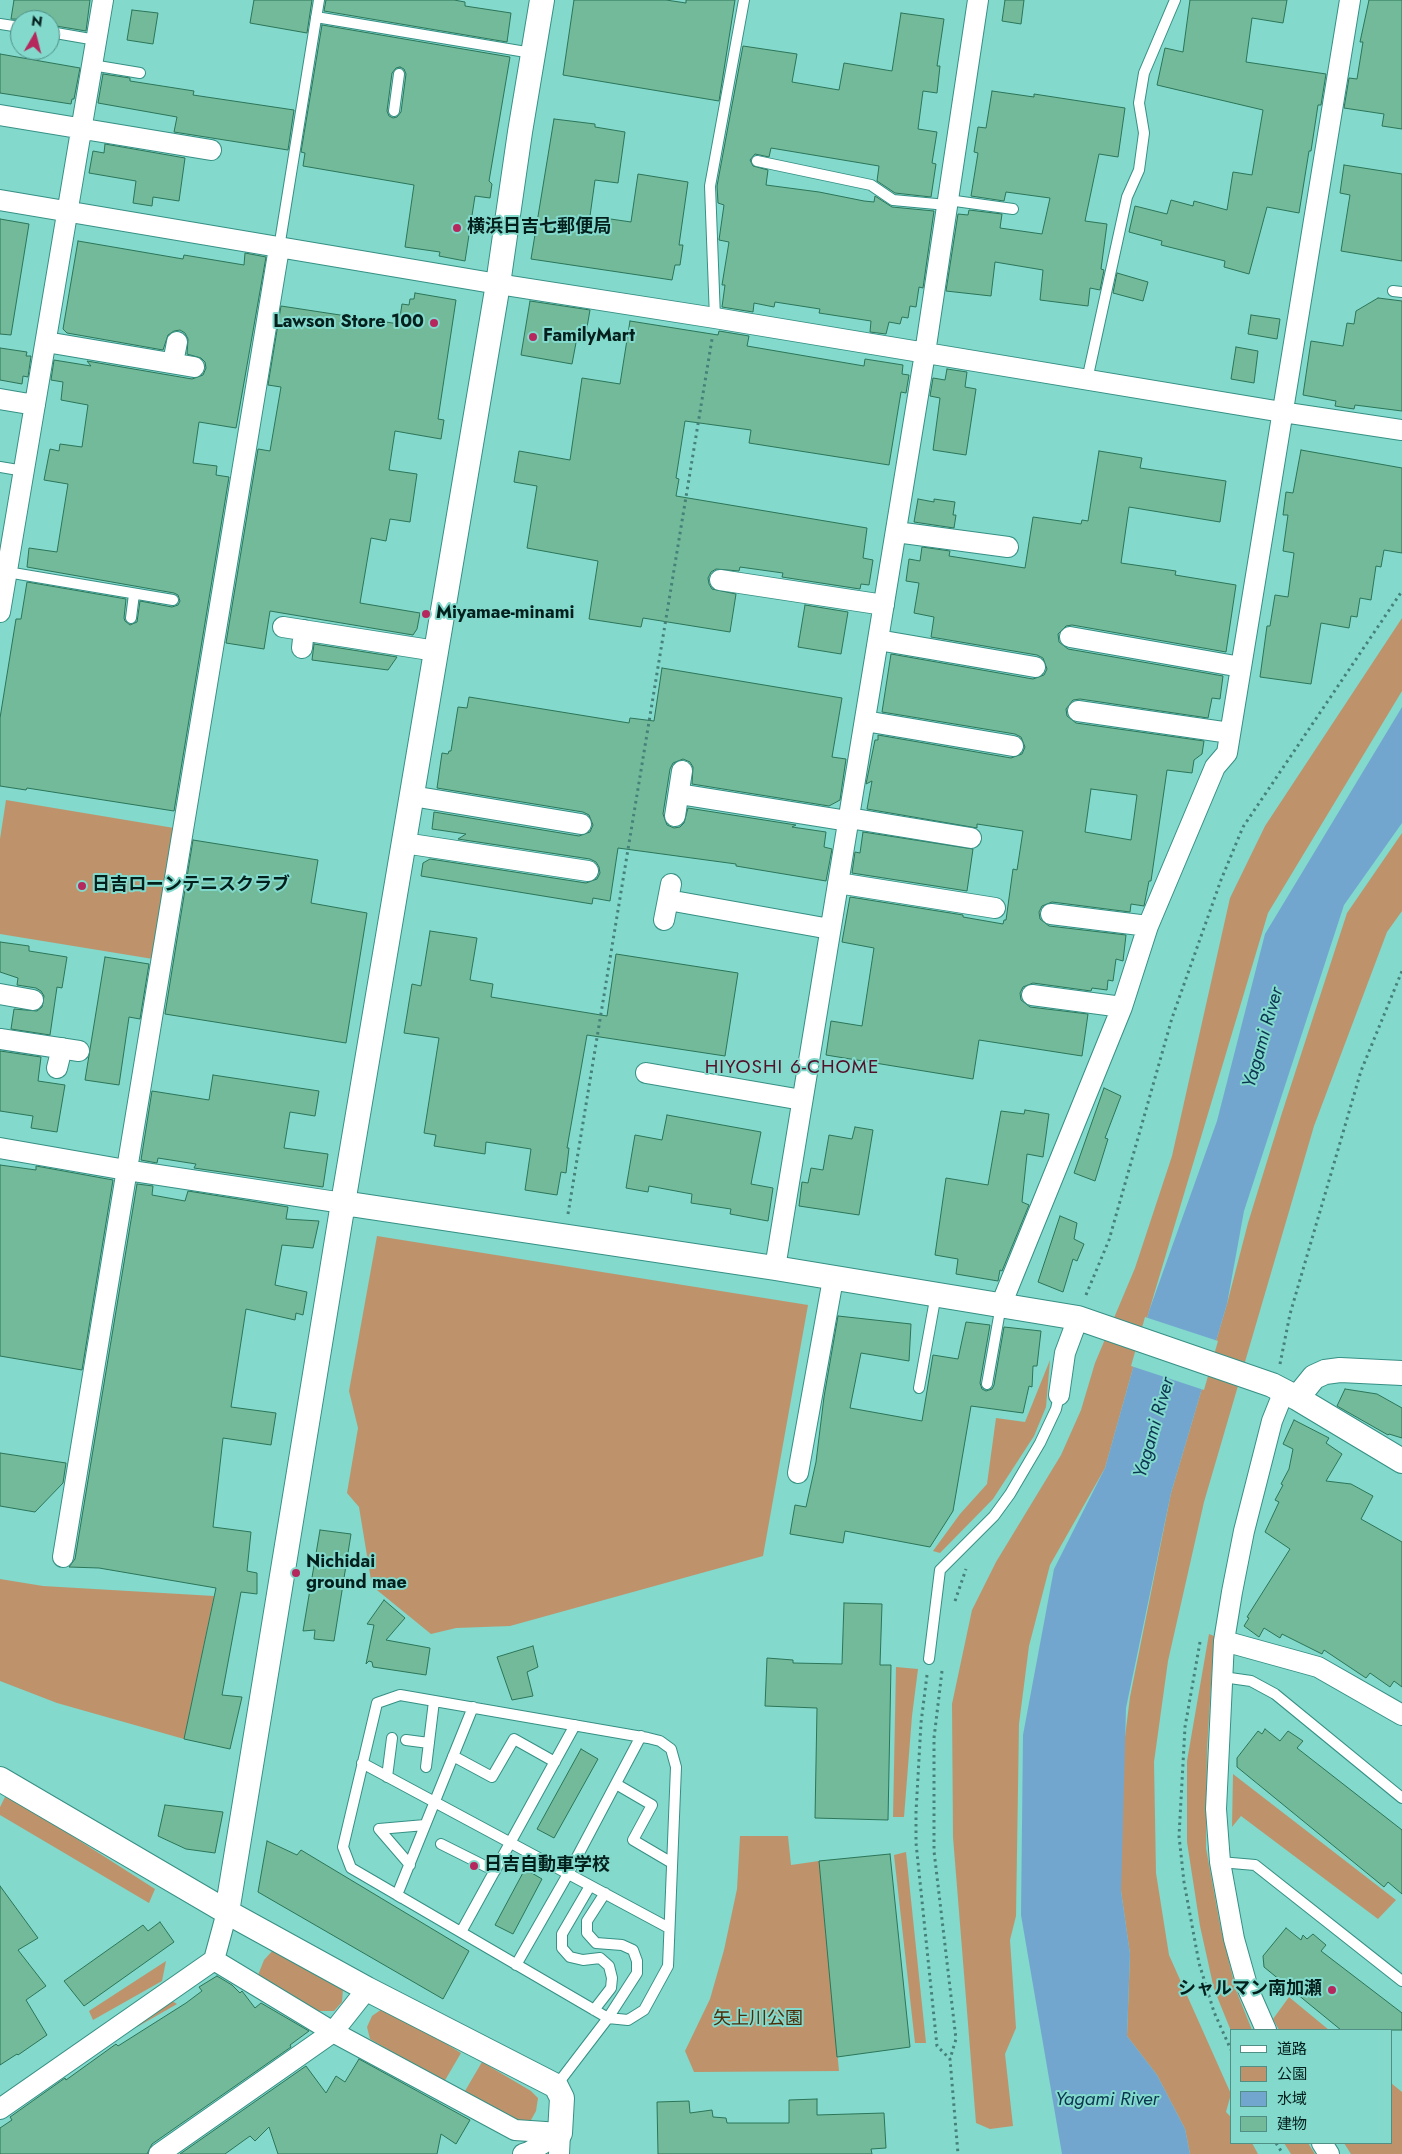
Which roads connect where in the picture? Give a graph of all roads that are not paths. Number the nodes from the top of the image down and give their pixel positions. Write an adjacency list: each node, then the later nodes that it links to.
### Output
1 (103, 0): 10 (street)
2 (319, 0): 8 (lane)
3 (542, 0): 11 (street)
4 (744, 0): 26 (lane)
5 (978, 0): 21 (street)
6 (1175, 0): 32 (lane)
7 (1350, 0): 35 (street)
8 (316, 17): 11 (lane); 24 (lane)
9 (60, 34): 10 (lane)
10 (96, 40): 12 (street)
11 (532, 53): 25 (street)
12 (92, 66): 13 (lane); 17 (street)
13 (140, 73)
14 (399, 74): 15 (lane)
15 (394, 111)
16 (0, 115): 17 (street)
17 (81, 129): 18 (street); 23 (street)
18 (211, 150)
19 (757, 161): 21 (lane)
20 (0, 200): 23 (street)
21 (947, 203): 22 (lane); 29 (street)
22 (1013, 209)
23 (68, 212): 24 (street); 27 (street)
24 (279, 248): 25 (street); 83 (street)
25 (498, 284): 26 (street); 52 (street)
26 (715, 318): 29 (street)
27 (46, 342): 30 (street); 34 (street)
28 (177, 342): 30 (street)
29 (925, 353): 32 (street); 40 (street)
30 (173, 363): 31 (street)
31 (194, 367)
32 (1087, 380): 35 (street)
33 (0, 399): 34 (street)
34 (35, 405): 38 (street)
35 (1282, 412): 36 (street); 53 (street)
36 (1402, 430)
37 (0, 467): 38 (lane)
38 (24, 471): 39 (street)
39 (8, 510): 43 (street)
40 (896, 532): 41 (street); 46 (street)
41 (1008, 548)
42 (720, 580): 46 (street)
43 (4, 582): 44 (lane); 47 (street)
44 (134, 594): 45 (lane); 48 (lane)
45 (173, 600)
46 (884, 605): 51 (street)
47 (0, 612)
48 (131, 618)
49 (283, 627): 52 (street)
50 (1070, 637): 53 (street)
51 (878, 640): 54 (street); 56 (street)
52 (436, 651): 61 (street)
53 (1241, 666): 57 (street)
54 (1035, 667)
55 (1078, 711): 57 (street)
56 (864, 721): 58 (street); 63 (street)
57 (1230, 733): 72 (street)
58 (1013, 746)
59 (682, 771): 60 (street)
60 (679, 794): 62 (street); 63 (street)
61 (412, 796): 64 (street); 66 (street)
62 (674, 816)
63 (848, 820): 65 (street); 68 (street)
64 (581, 824)
65 (971, 838)
66 (404, 843): 67 (street); 84 (street)
67 (588, 871)
68 (838, 883): 69 (street); 73 (street)
69 (995, 908)
70 (1051, 914): 72 (street)
71 (664, 920): 73 (street)
72 (1148, 926): 77 (street)
73 (830, 929): 81 (street)
74 (0, 994): 76 (street)
75 (1032, 995): 77 (street)
76 (33, 1000)
77 (1122, 1008): 88 (street)
78 (0, 1039): 79 (street)
79 (57, 1068)
80 (646, 1073): 81 (street)
81 (802, 1100): 85 (street)
82 (0, 1148): 83 (street)
83 (126, 1170): 84 (street); 97 (street)
84 (343, 1203): 85 (street); 129 (street)
85 (775, 1268): 86 (street)
86 (833, 1279): 87 (street); 96 (street)
87 (936, 1294): 88 (street); 93 (lane)
88 (1001, 1305): 89 (street); 91 (lane)
89 (1083, 1312): 92 (street); 94 (street)
90 (1402, 1372): 92 (street)
91 (988, 1384)
92 (1281, 1385): 95 (street); 98 (street)
93 (919, 1388)
94 (1059, 1395): 99 (lane)
95 (1402, 1461)
96 (798, 1473)
97 (62, 1557)
98 (1224, 1641): 100 (street); 103 (street)
99 (929, 1659)
100 (1223, 1677): 116 (lane); 121 (street)
101 (434, 1701): 102 (lane); 108 (lane); 111 (lane)
102 (473, 1708): 104 (lane); 109 (lane)
103 (1402, 1715)
104 (575, 1725): 105 (lane); 110 (lane)
105 (641, 1736): 115 (lane); 122 (lane)
106 (392, 1738): 113 (lane)
107 (406, 1740): 108 (lane)
108 (429, 1743): 112 (lane)
109 (453, 1756): 110 (lane); 117 (lane)
110 (555, 1762): 119 (lane)
111 (362, 1763): 113 (lane); 128 (lane)
112 (426, 1767)
113 (387, 1776): 117 (lane)
114 (0, 1779): 129 (street)
115 (616, 1784): 122 (lane); 125 (lane)
116 (1402, 1798)
117 (434, 1803): 118 (lane); 119 (lane)
118 (425, 1825): 123 (lane); 123 (lane)
119 (510, 1842): 124 (lane); 125 (lane)
120 (441, 1844): 124 (lane)
121 (1220, 1862): 134 (lane); 138 (street)
122 (672, 1863): 130 (lane)
123 (410, 1864): 128 (lane)
124 (495, 1871): 131 (lane)
125 (568, 1874): 126 (lane); 133 (lane)
126 (590, 1886): 127 (lane); 136 (lane)
127 (605, 1893): 130 (lane); 137 (lane)
128 (397, 1895): 131 (lane); 137 (lane)
129 (227, 1912): 132 (street); 135 (street)
130 (669, 1928): 137 (lane)
131 (460, 1932): 133 (lane)
132 (214, 1960): 139 (street); 141 (street)
133 (516, 1965): 136 (lane)
134 (1402, 1982)
135 (367, 1989): 139 (street); 140 (street)
136 (594, 2010): 137 (lane)
137 (608, 2018): 140 (lane)
138 (1266, 2029)
139 (334, 2032): 142 (street); 143 (street)
140 (556, 2086): 142 (street)
141 (0, 2109)
142 (559, 2144): 144 (street)
143 (160, 2154)
144 (523, 2154)

